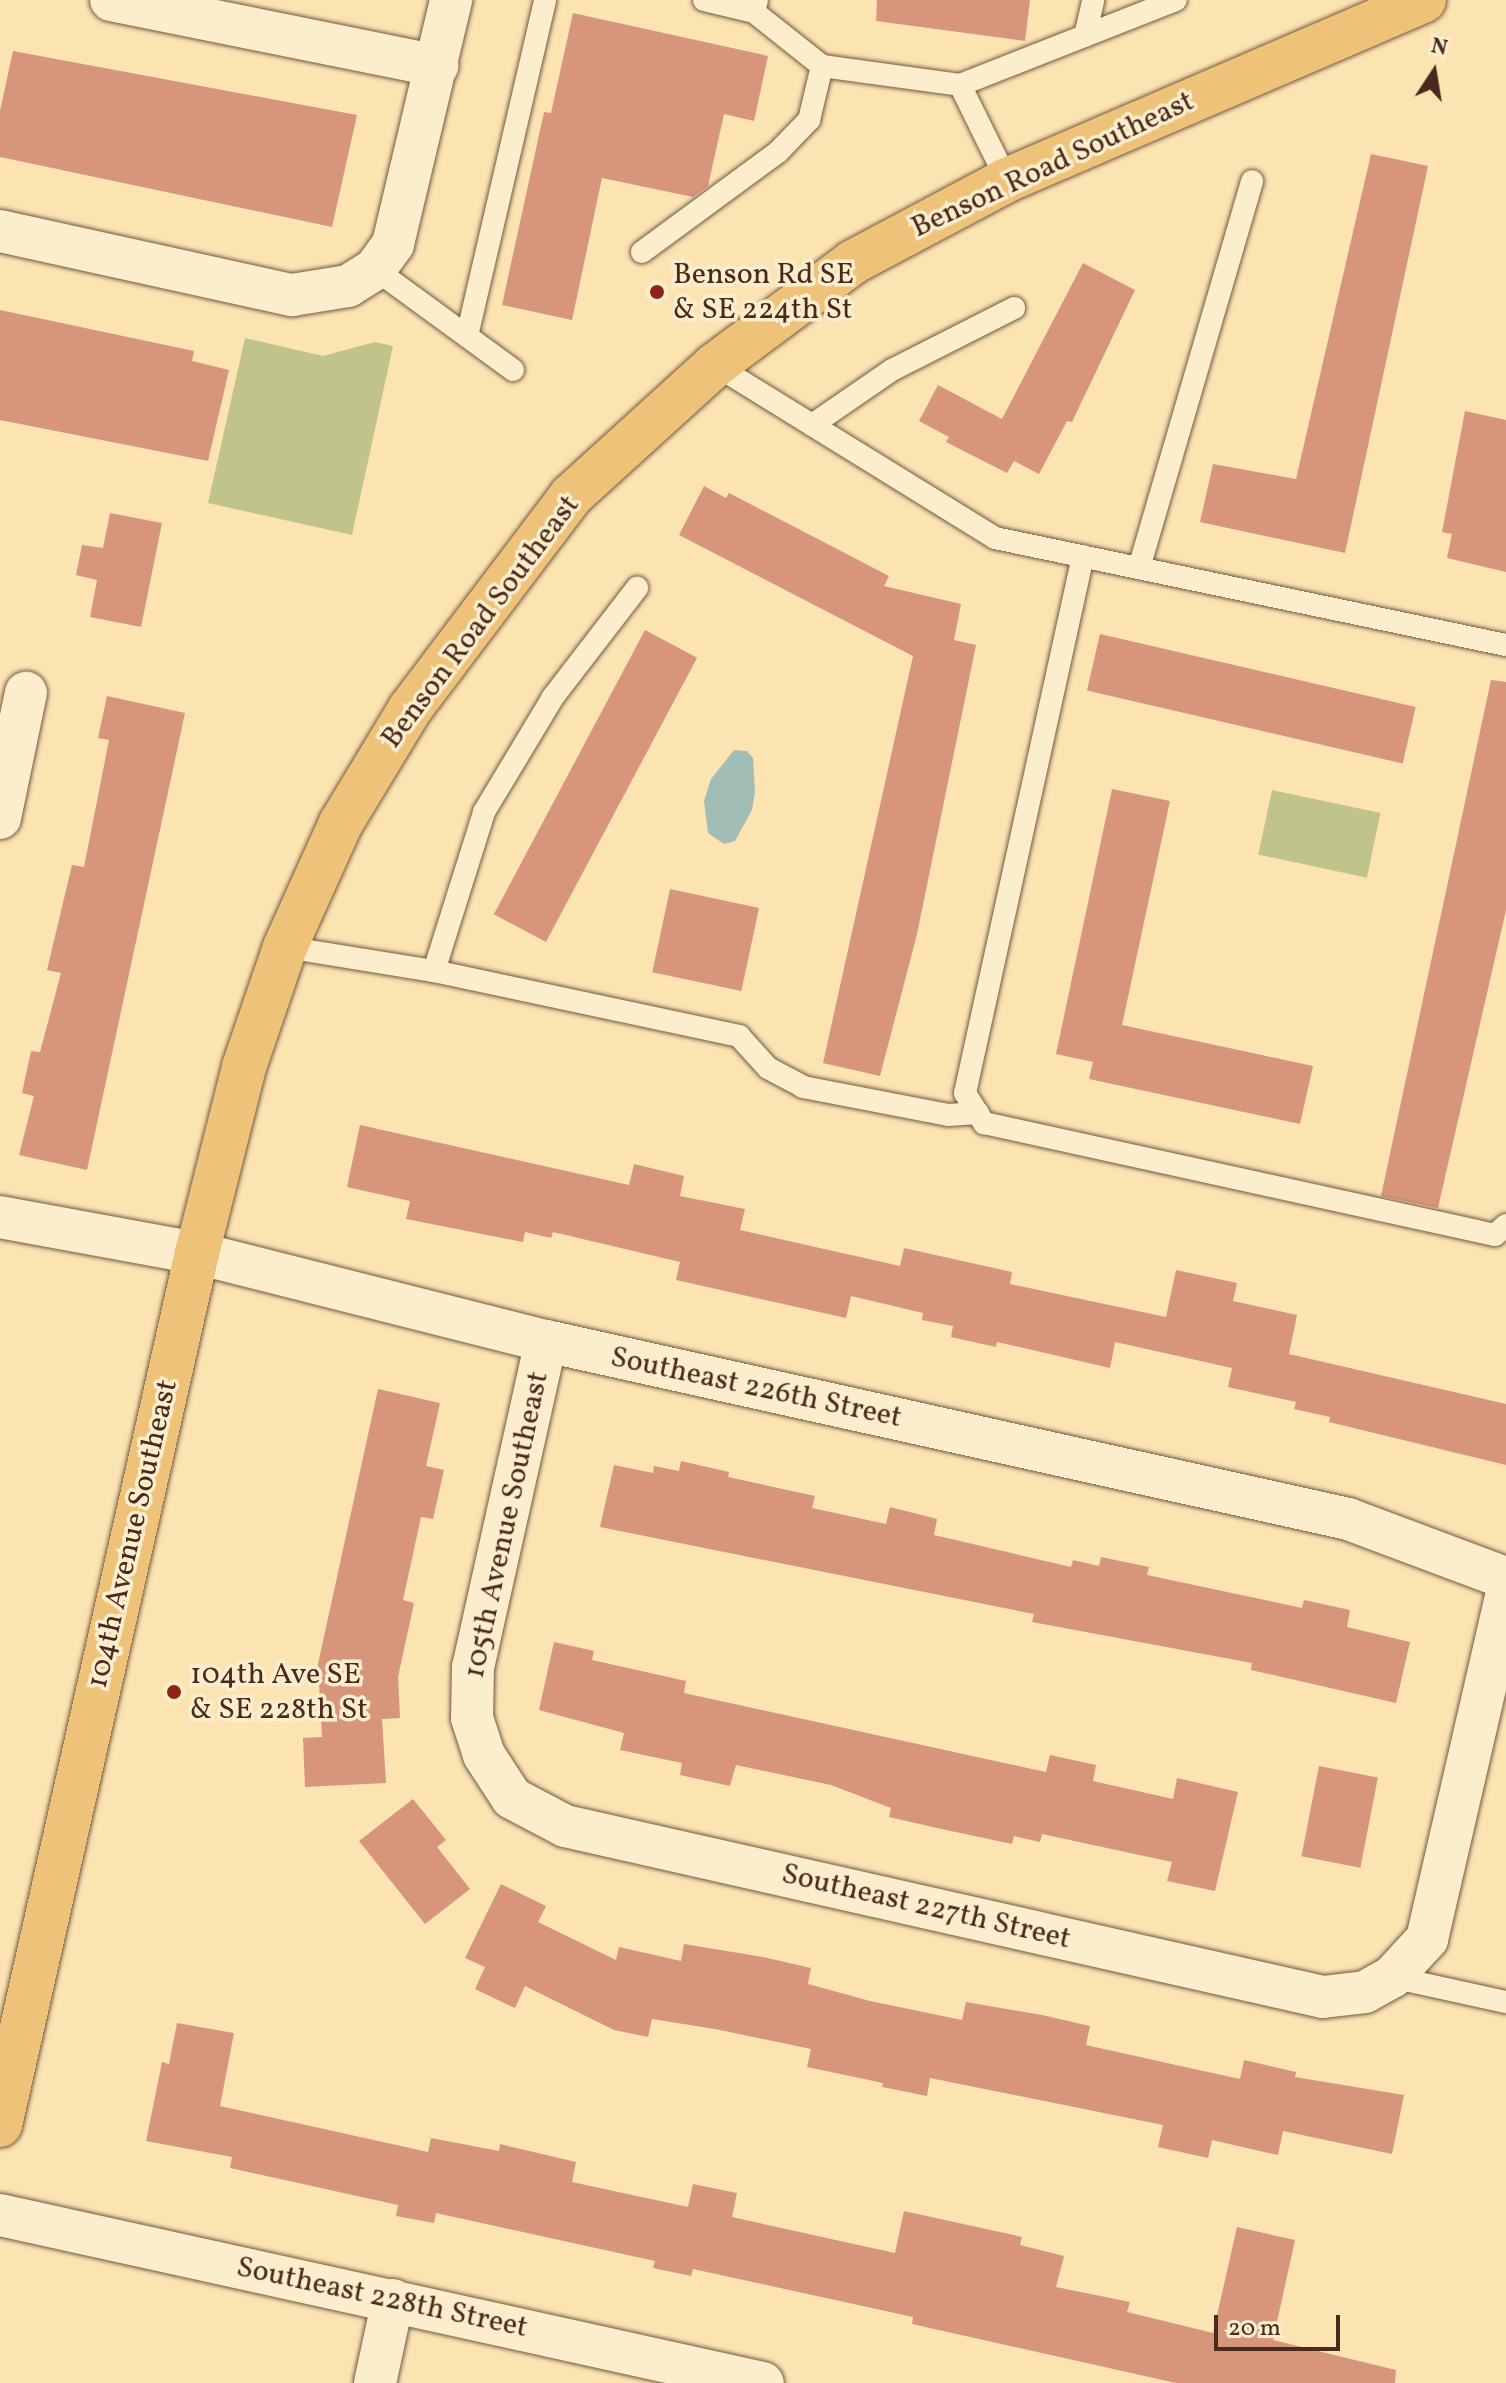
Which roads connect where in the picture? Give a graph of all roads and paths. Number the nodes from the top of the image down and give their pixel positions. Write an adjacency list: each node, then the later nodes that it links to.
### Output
1 (111, 0): 10 (street)
2 (451, 0): 10 (street)
3 (545, 0): 19 (lane)
4 (704, 0): 8 (lane)
5 (1093, 0): 9 (lane)
6 (1176, 0): 9 (lane)
7 (1424, 0): 13 (main road, Benson Road Southeast)
8 (756, 6): 11 (lane)
9 (1085, 36): 12 (lane)
10 (437, 66): 17 (street)
11 (822, 66): 12 (lane); 16 (lane)
12 (960, 85): 13 (lane)
13 (1007, 180): 20 (main road, Benson Road Southeast)
14 (1252, 181): 24 (lane)
15 (0, 231): 17 (street)
16 (642, 252)
17 (362, 278): 19 (lane)
18 (1014, 308): 22 (lane)
19 (467, 336): 21 (lane)
20 (715, 365): 22 (lane); 29 (main road, Benson Road Southeast)
21 (513, 370)
22 (812, 425): 23 (lane)
23 (1083, 556): 24 (lane); 31 (lane)
24 (1139, 568): 26 (lane)
25 (637, 588): 30 (lane)
26 (1506, 645)
27 (26, 693): 28 (street)
28 (0, 818)
29 (285, 947): 30 (lane); 34 (main road, 104th Avenue Southeast)
30 (434, 971): 31 (lane)
31 (978, 1113): 33 (lane)
32 (0, 1217): 34 (street, Southeast 226th Street)
33 (1506, 1225)
34 (197, 1253): 35 (street, Southeast 226th Street); 41 (main road, 104th Avenue Southeast)
35 (546, 1341): 36 (street, Southeast 226th Street); 38 (street, 105th Avenue Southeast)
36 (1506, 1578)
37 (1506, 1597): 39 (street)
38 (484, 1755): 39 (street, Southeast 227th Street)
39 (1392, 1977): 40 (lane)
40 (1506, 2002)
41 (0, 2125)
42 (0, 2215): 43 (street, Southeast 228th Street)
43 (393, 2300): 44 (street); 45 (street, Southeast 228th Street)
44 (375, 2383)
45 (763, 2383)

